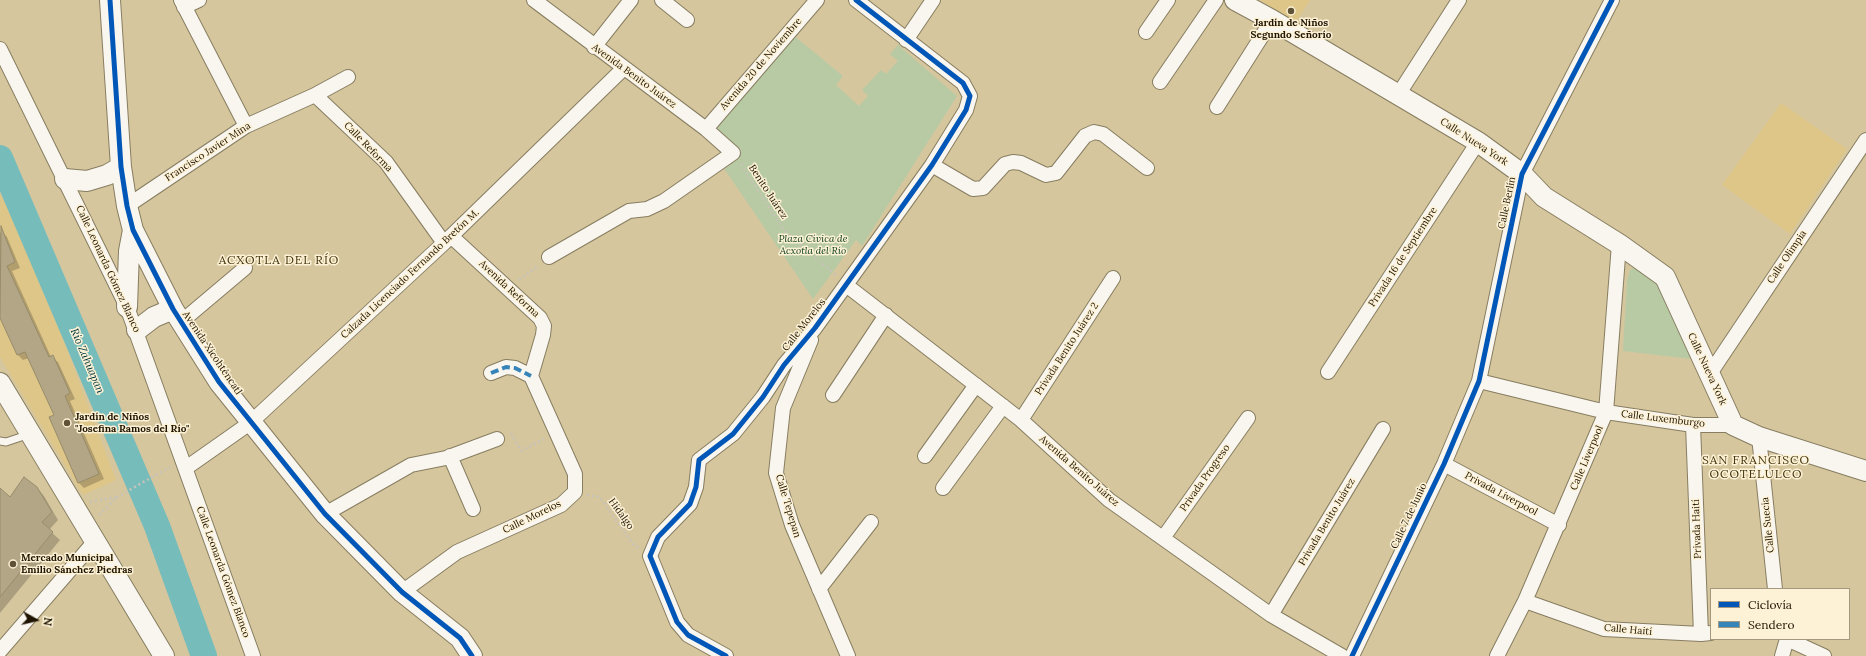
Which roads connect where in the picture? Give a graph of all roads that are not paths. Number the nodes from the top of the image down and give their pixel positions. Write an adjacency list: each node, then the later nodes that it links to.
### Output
1 (110, 0): 32 (street, Avenida Xicohténcatl)
2 (199, 0): 14 (street)
3 (534, 0): 19 (street, Avenida Benito Juárez)
4 (631, 0): 19 (street)
5 (662, 0): 15 (street)
6 (817, 0): 28 (street, Avenida 20 de Noviembre)
7 (856, 0): 18 (street)
8 (933, 0): 18 (street)
9 (1168, 0): 17 (street)
10 (1216, 0): 23 (street)
11 (1235, 0): 16 (street, Calle Nueva York)
12 (1459, 0): 25 (street)
13 (1612, 0): 34 (street, Calle Berlín)
14 (182, 4): 27 (street)
15 (687, 20)
16 (1272, 20): 25 (street, Calle Nueva York); 26 (street)
17 (1146, 32)
18 (906, 40): 31 (street, Calle Morelos)
19 (594, 46): 21 (street, Avenida Benito Juárez)
20 (0, 48): 35 (street, Calle Leonarda Gómez Blanco)
21 (624, 68): 28 (street, Avenida Benito Juárez); 38 (street, Calzada Licenciado Fernando Bretón M.)
22 (348, 77): 24 (street, Francisco Javier Mina)
23 (1160, 82)
24 (315, 95): 27 (street, Francisco Javier Mina); 38 (street, Calle Reforma)
25 (1398, 95): 30 (street, Calle Nueva York)
26 (1217, 107)
27 (246, 126): 36 (street, Francisco Javier Mina)
28 (706, 129): 40 (street, Avenida Benito Juárez)
29 (1866, 141): 51 (street, Calle Olimpia)
30 (1478, 142): 34 (street, Calle Nueva York); 49 (street, Privada 16 de Septiembre)
31 (932, 165): 33 (street); 43 (street, Calle Morelos)
32 (121, 167): 35 (street); 36 (street, Avenida Xicohténcatl)
33 (1147, 168)
34 (1522, 174): 39 (street, Calle Nueva York); 53 (street, Calle Berlín)
35 (66, 179): 44 (street, Calle Leonarda Gómez Blanco)
36 (127, 206): 37 (street, Avenida Xicohténcatl)
37 (133, 230): 44 (street); 46 (street, Avenida Xicohténcatl)
38 (448, 240): 52 (street, Avenida Reforma); 61 (street, Calzada Licenciado Fernando Bretón M.)
39 (1619, 244): 51 (street, Calle Nueva York); 58 (street, Calle Liverpool)
40 (549, 257)
41 (246, 268): 46 (street)
42 (1113, 278): 60 (street, Privada Benito Juárez 2)
43 (846, 284): 45 (street, Avenida Benito Juárez); 47 (street, Calle Morelos)
44 (127, 307): 48 (street, Calle Leonarda Gómez Blanco)
45 (886, 315): 55 (street, Avenida Benito Juárez); 56 (street)
46 (177, 316): 48 (street); 61 (street, Avenida Xicohténcatl)
47 (815, 328): 82 (street, Calle Tepepan); 93 (street, Calle Morelos)
48 (137, 330): 72 (street, Calle Leonarda Gómez Blanco)
49 (1328, 372)
50 (491, 373): 52 (street)
51 (1709, 375): 63 (street, Calle Nueva York)
52 (531, 376): 83 (street, Calle Morelos)
53 (1479, 381): 58 (street, Calle Luxemburgo); 71 (street, Calle 7 de Junio)
54 (0, 383): 65 (street)
55 (976, 385): 57 (street, Avenida Benito Juárez); 70 (street)
56 (833, 395)
57 (1003, 406): 60 (street, Avenida Benito Juárez); 74 (street)
58 (1606, 412): 62 (street, Calle Luxemburgo); 78 (street, Calle Liverpool)
59 (1248, 418): 80 (street, Privada Progreso)
60 (1021, 420): 80 (street, Avenida Benito Juárez)
61 (250, 423): 72 (street, Calzada Licenciado Fernando Bretón M.); 76 (street, Avenida Xicohténcatl)
62 (1693, 425): 63 (street, Calle Luxemburgo); 86 (street, Privada Haití)
63 (1733, 425): 66 (street, Calle Luxemburgo)
64 (1383, 429): 85 (street, Privada Benito Juárez)
65 (31, 434): 68 (lane); 79 (street)
66 (1759, 437): 73 (street, Calle Luxemburgo); 81 (street, Calle Suecia)
67 (497, 439): 69 (street)
68 (0, 441)
69 (450, 456): 75 (street); 76 (street)
70 (925, 456)
71 (1444, 464): 78 (street, Privada Liverpool); 96 (street, Calle 7 de Junio)
72 (180, 467): 91 (street, Calle Leonarda Gómez Blanco)
73 (1866, 471)
74 (943, 488)
75 (473, 509)
76 (325, 514): 83 (street, Avenida Xicohténcatl)
77 (871, 522): 82 (street)
78 (1559, 526): 84 (street, Calle Liverpool)
79 (91, 533): 89 (street); 90 (street)
80 (1163, 538): 85 (street, Avenida Benito Juárez)
81 (1775, 588)
82 (819, 589): 94 (street, Calle Tepepan)
83 (402, 592): 92 (street, Avenida Xicohténcatl)
84 (1525, 601): 86 (street, Calle Haití); 97 (street, Calle Liverpool)
85 (1271, 615): 95 (street, Avenida Benito Juárez)
86 (1706, 634)
87 (1787, 640): 98 (street)
88 (1789, 640): 99 (street)
89 (0, 651)
90 (164, 656)
91 (253, 656)
92 (472, 656)
93 (726, 656)
94 (848, 656)
95 (1342, 656)
96 (1352, 656)
97 (1497, 656)
98 (1782, 656)
99 (1824, 656)

